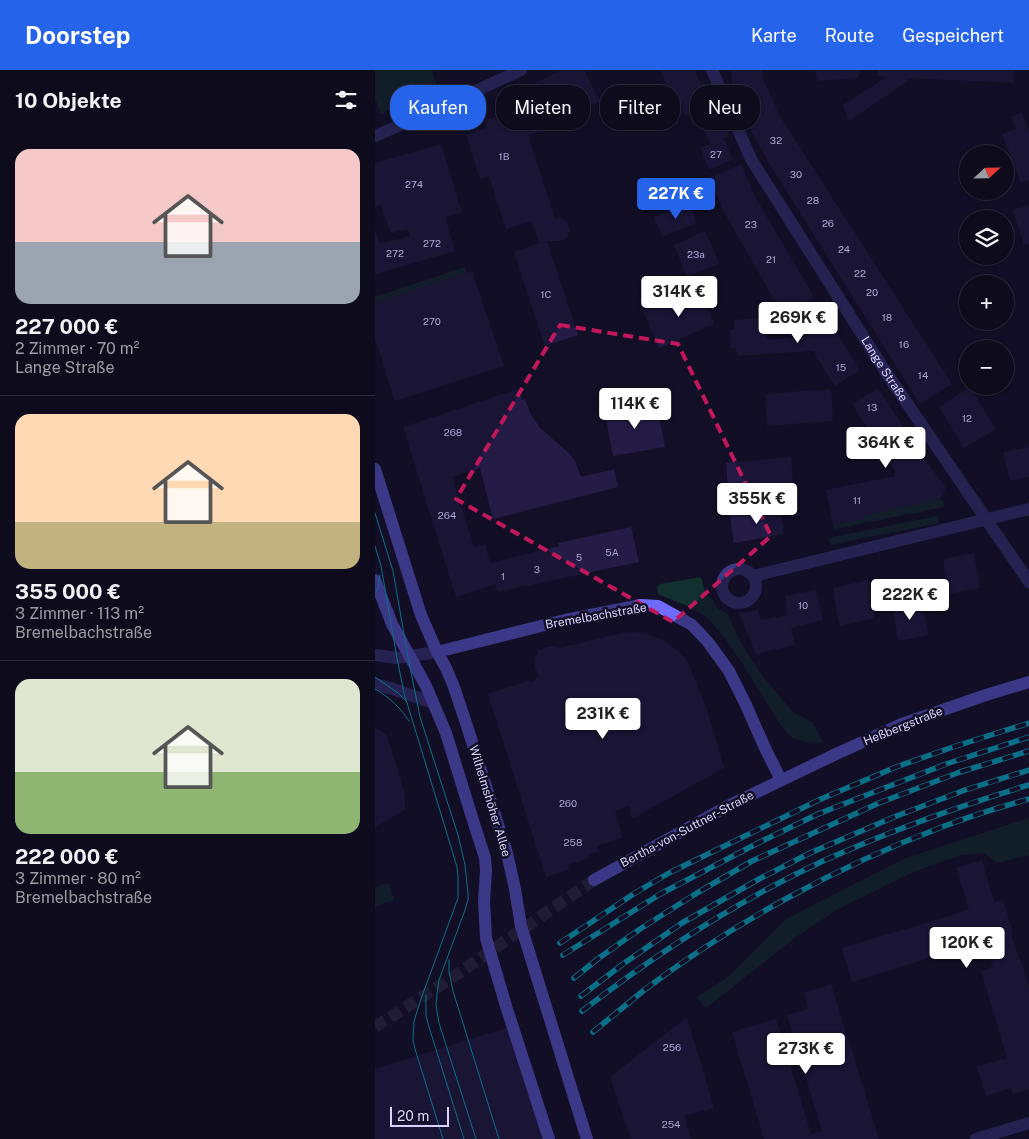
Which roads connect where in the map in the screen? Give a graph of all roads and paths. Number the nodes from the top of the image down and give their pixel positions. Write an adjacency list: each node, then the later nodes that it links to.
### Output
1 (521, 70): 3 (street)
2 (712, 70): 6 (street, Lange Straße)
3 (375, 136)
4 (375, 468): 10 (main road, Wilhelmshöher Allee)
5 (1029, 509): 6 (street)
6 (987, 519): 7 (street); 9 (street, Lange Straße)
7 (753, 576)
8 (375, 580): 12 (main road, Wilhelmshöher Allee)
9 (1029, 582)
10 (437, 652): 12 (street, Bremelbachstraße); 16 (main road, Bremelbachstraße); 20 (main road, Wilhelmshöher Allee)
11 (375, 655): 12 (street, Bremelbachstraße)
12 (410, 656): 15 (main road, Wilhelmshöher Allee)
13 (1029, 682): 16 (main road, Heßbergstraße)
14 (375, 684): 15 (street)
15 (433, 703): 19 (main road, Wilhelmshöher Allee)
16 (781, 780): 17 (main road, Bertha-von-Suttner-Straße)
17 (594, 880)
18 (1029, 1123): 21 (street)
19 (549, 1139)
20 (587, 1139)
21 (976, 1139)

